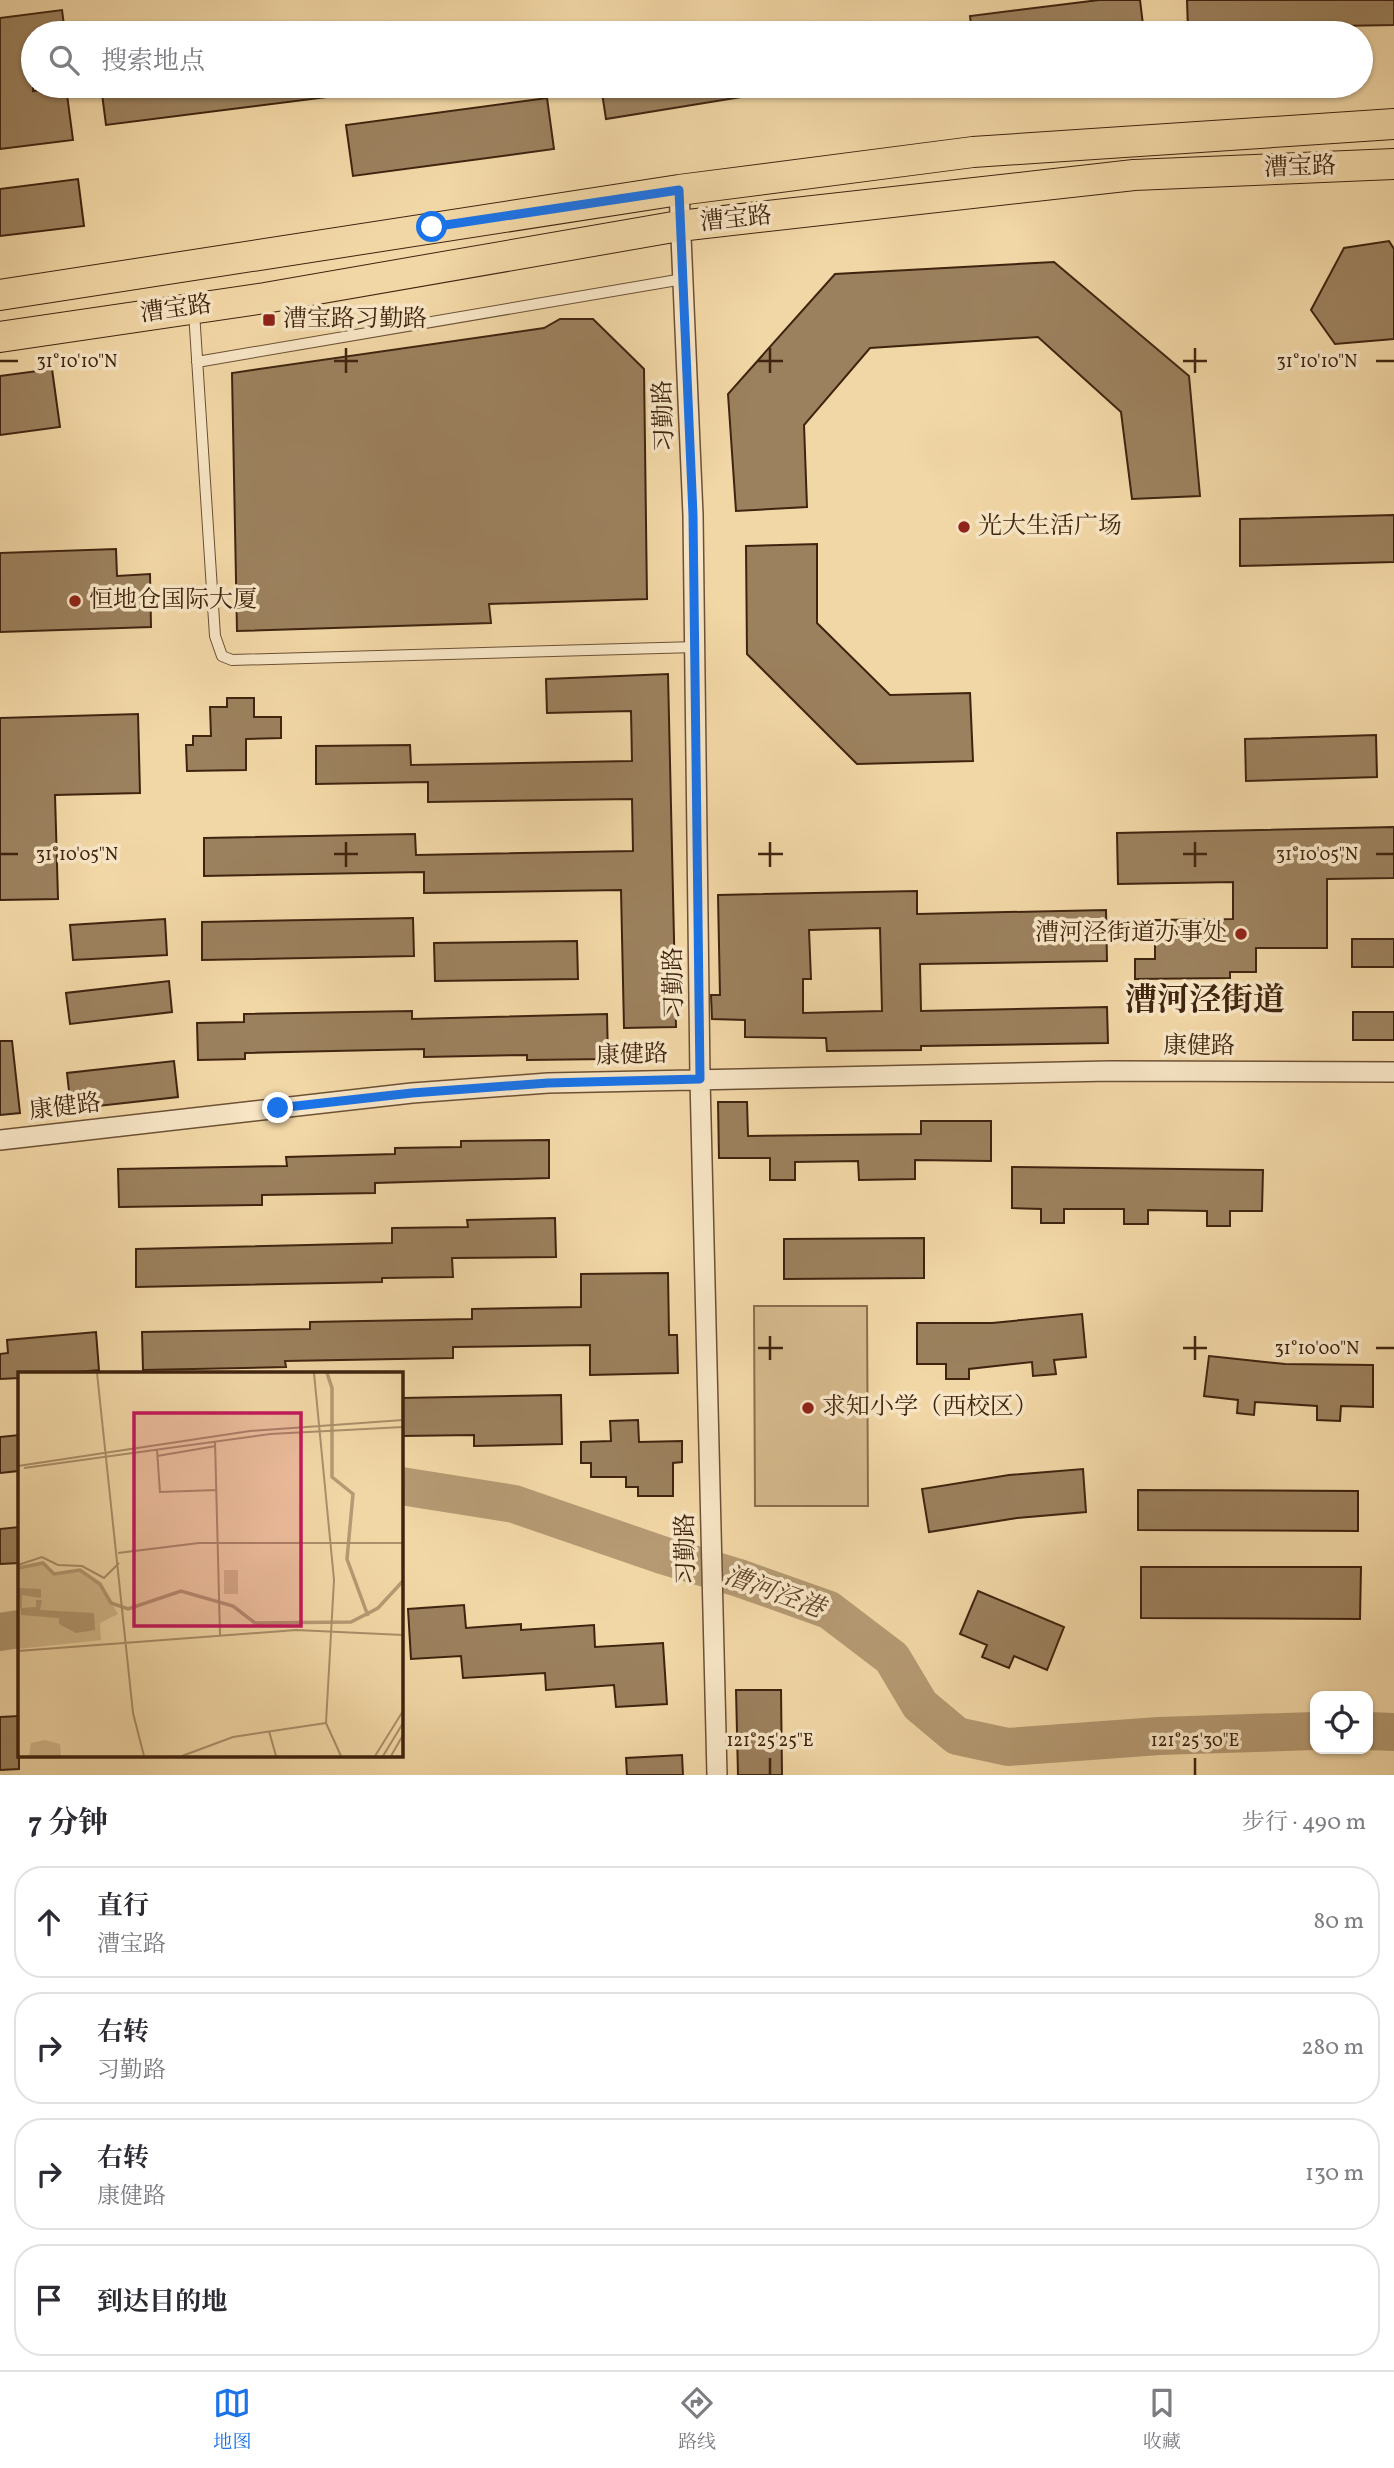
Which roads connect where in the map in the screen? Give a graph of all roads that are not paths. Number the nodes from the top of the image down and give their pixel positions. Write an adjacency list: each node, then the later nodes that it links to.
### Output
1 (1394, 124): 3 (main road, 漕宝路)
2 (1394, 164): 4 (main road, 漕宝路)
3 (679, 190): 4 (street, 习勤路); 6 (main road, 漕宝路)
4 (679, 226): 5 (street, 习勤路); 7 (main road, 漕宝路)
5 (683, 279): 9 (lane); 10 (street, 习勤路)
6 (0, 295)
7 (193, 308): 8 (main road, 漕宝路); 9 (lane)
8 (0, 337)
9 (197, 362): 10 (lane)
10 (696, 647): 12 (street, 习勤路)
11 (1394, 1072): 12 (street, 康健路)
12 (700, 1079): 13 (street, 康健路); 14 (street, 习勤路)
13 (0, 1140)
14 (718, 1775)

